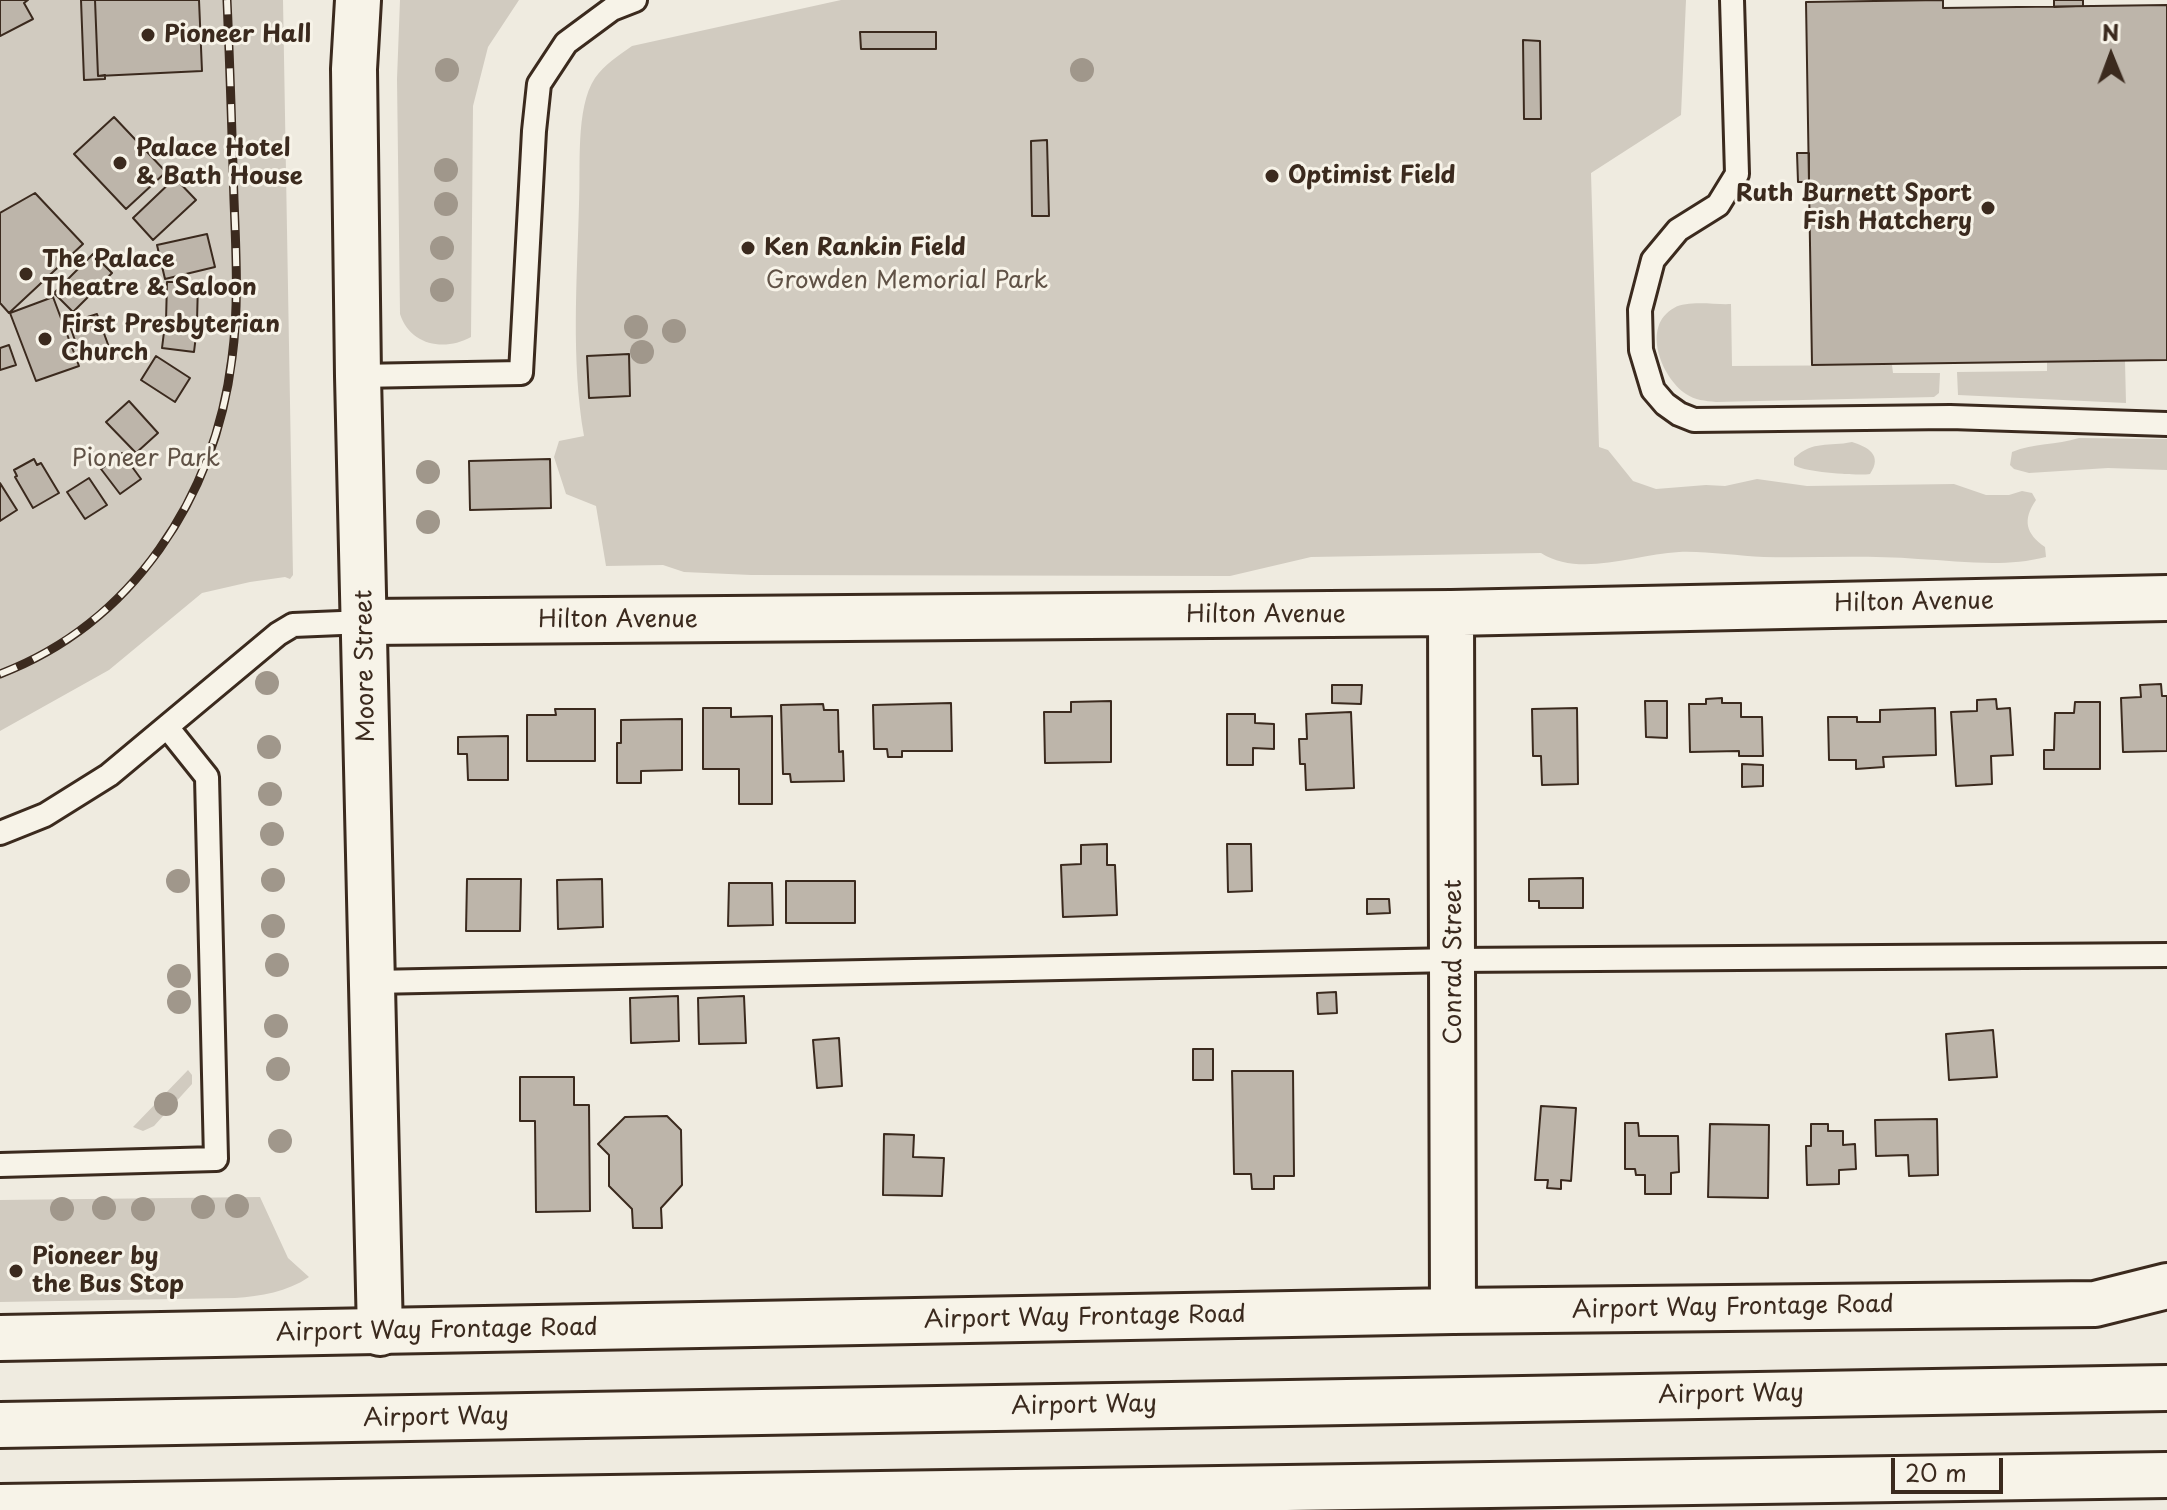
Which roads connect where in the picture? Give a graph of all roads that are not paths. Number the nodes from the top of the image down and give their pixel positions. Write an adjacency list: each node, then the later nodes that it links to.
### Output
1 (358, 0): 4 (street, Moore Street)
2 (635, 0): 4 (lane)
3 (1732, 0): 5 (lane)
4 (358, 376): 8 (street, Moore Street)
5 (2167, 424)
6 (2167, 598): 7 (street, Hilton Avenue)
7 (1451, 613): 8 (street, Hilton Avenue); 12 (street, Conrad Street)
8 (365, 622): 9 (lane); 13 (street, Moore Street)
9 (167, 727): 10 (lane); 14 (lane)
10 (0, 833)
11 (2167, 955): 12 (lane)
12 (1454, 960): 13 (lane); 16 (street, Conrad Street)
13 (373, 982): 17 (street, Moore Street)
14 (0, 1165)
15 (2167, 1286): 16 (street, Airport Way Frontage Road)
16 (1453, 1311): 17 (street, Airport Way Frontage Road)
17 (380, 1333): 18 (street, Airport Way Frontage Road)
18 (0, 1338)
19 (2167, 1388): 20 (street, Airport Way)
20 (0, 1425)
21 (2167, 1475): 22 (street)
22 (0, 1507)

